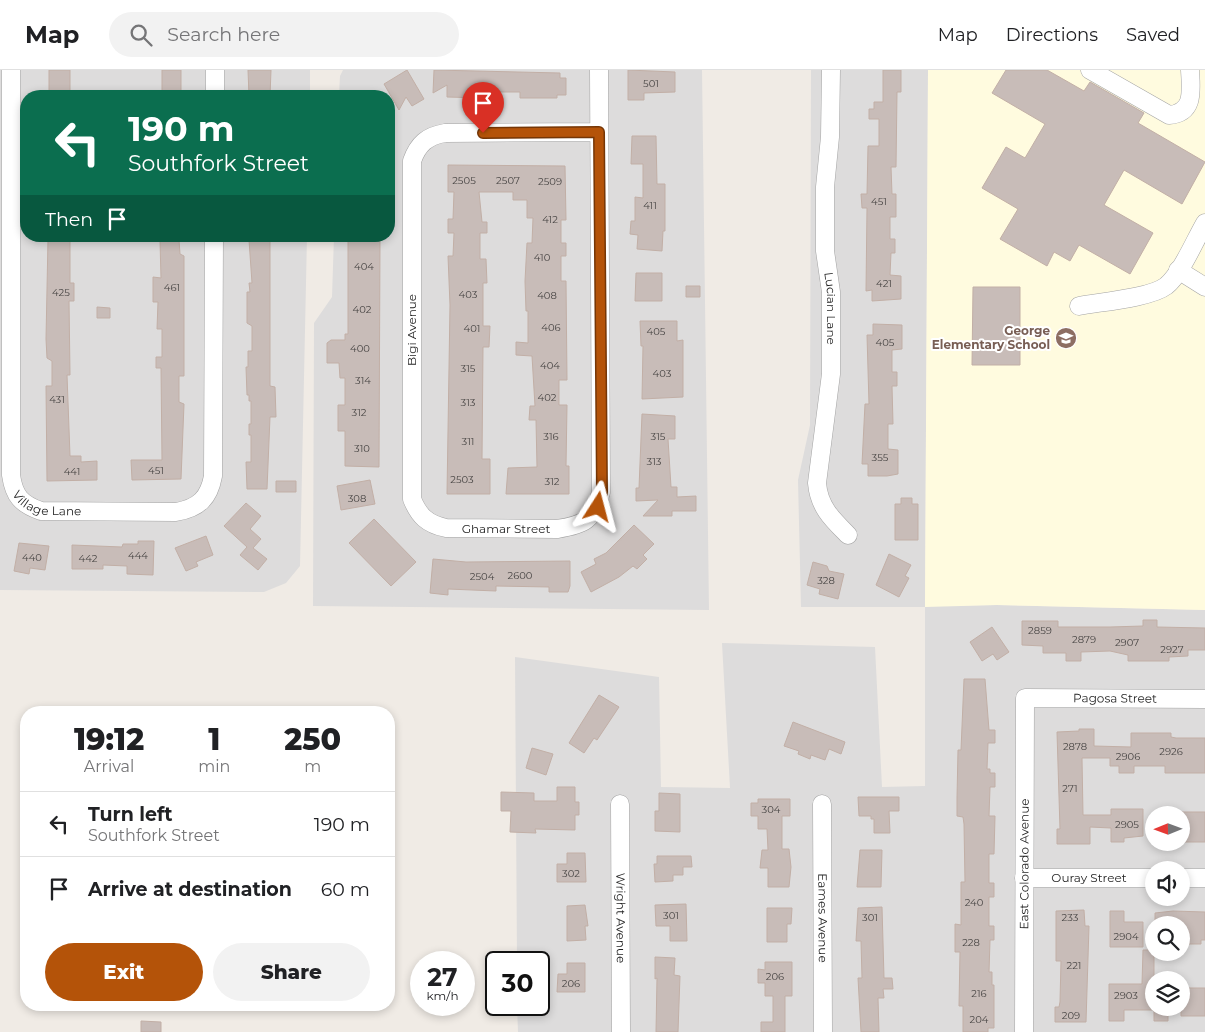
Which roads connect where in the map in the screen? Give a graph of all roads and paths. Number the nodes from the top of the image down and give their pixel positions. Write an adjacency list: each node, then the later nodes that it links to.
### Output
1 (11, 70): 10 (street, Village Lane)
2 (215, 70): 7 (street)
3 (599, 70): 8 (street)
4 (831, 70): 15 (street, Lucian Lane)
5 (1090, 70): 6 (street)
6 (1190, 70)
7 (215, 90)
8 (599, 132): 14 (street, Ghamar Street); 14 (street, Bigi Avenue)
9 (1205, 223): 11 (street)
10 (214, 242)
11 (1178, 270): 12 (street); 13 (street)
12 (1205, 287)
13 (1079, 306)
14 (424, 519)
15 (848, 535)
16 (1025, 698): 17 (street, Pagosa Street); 20 (street, East Colorado Avenue)
17 (1205, 699)
18 (620, 804): 24 (street, Wright Avenue)
19 (822, 804): 25 (street, Eames Avenue)
20 (1024, 878): 21 (street, Ouray Street); 26 (street, East Colorado Avenue)
21 (1145, 878)
22 (1190, 878): 23 (street)
23 (1205, 878)
24 (621, 1032)
25 (823, 1032)
26 (1024, 1032)

